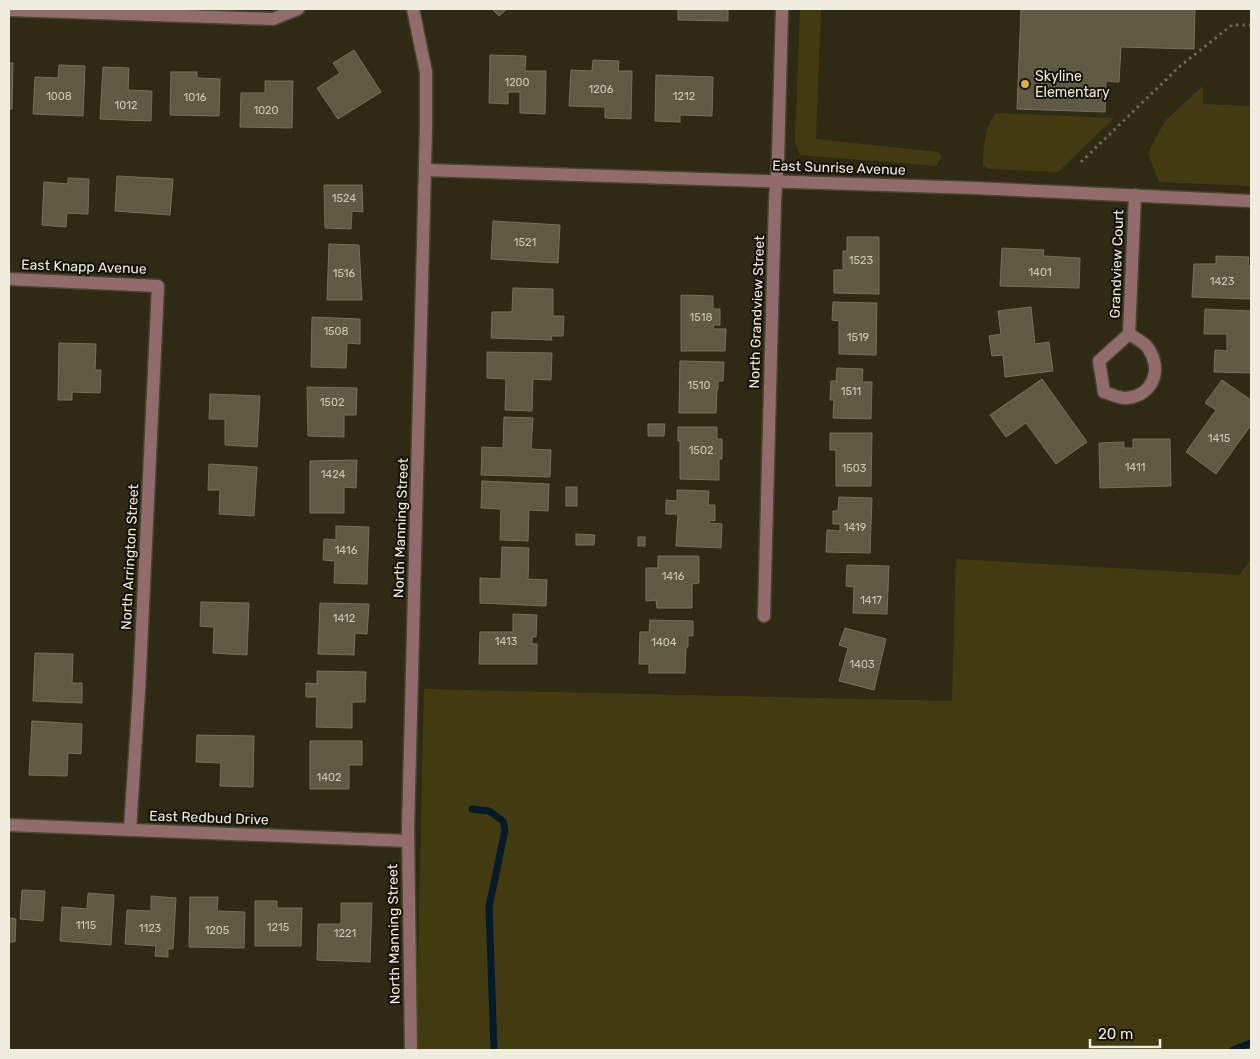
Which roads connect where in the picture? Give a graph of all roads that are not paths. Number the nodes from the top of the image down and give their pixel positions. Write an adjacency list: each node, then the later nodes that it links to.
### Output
1 (298, 9): 4 (street)
2 (413, 9): 5 (street, North Manning Street)
3 (782, 9): 6 (street, North Grandview Street)
4 (9, 10)
5 (426, 170): 6 (street, East Sunrise Avenue); 15 (street, North Manning Street)
6 (776, 181): 7 (street, East Sunrise Avenue); 12 (street, North Grandview Street)
7 (1135, 195): 8 (street, East Sunrise Avenue); 11 (street, Grandview Court)
8 (1251, 201)
9 (9, 279): 10 (street, East Knapp Avenue)
10 (158, 286): 14 (street, North Arrington Street)
11 (1129, 334): 11 (street)
12 (764, 616)
13 (9, 825): 14 (street, East Redbud Drive)
14 (130, 830): 15 (street, East Redbud Drive)
15 (408, 841): 16 (street, North Manning Street)
16 (411, 1050)

